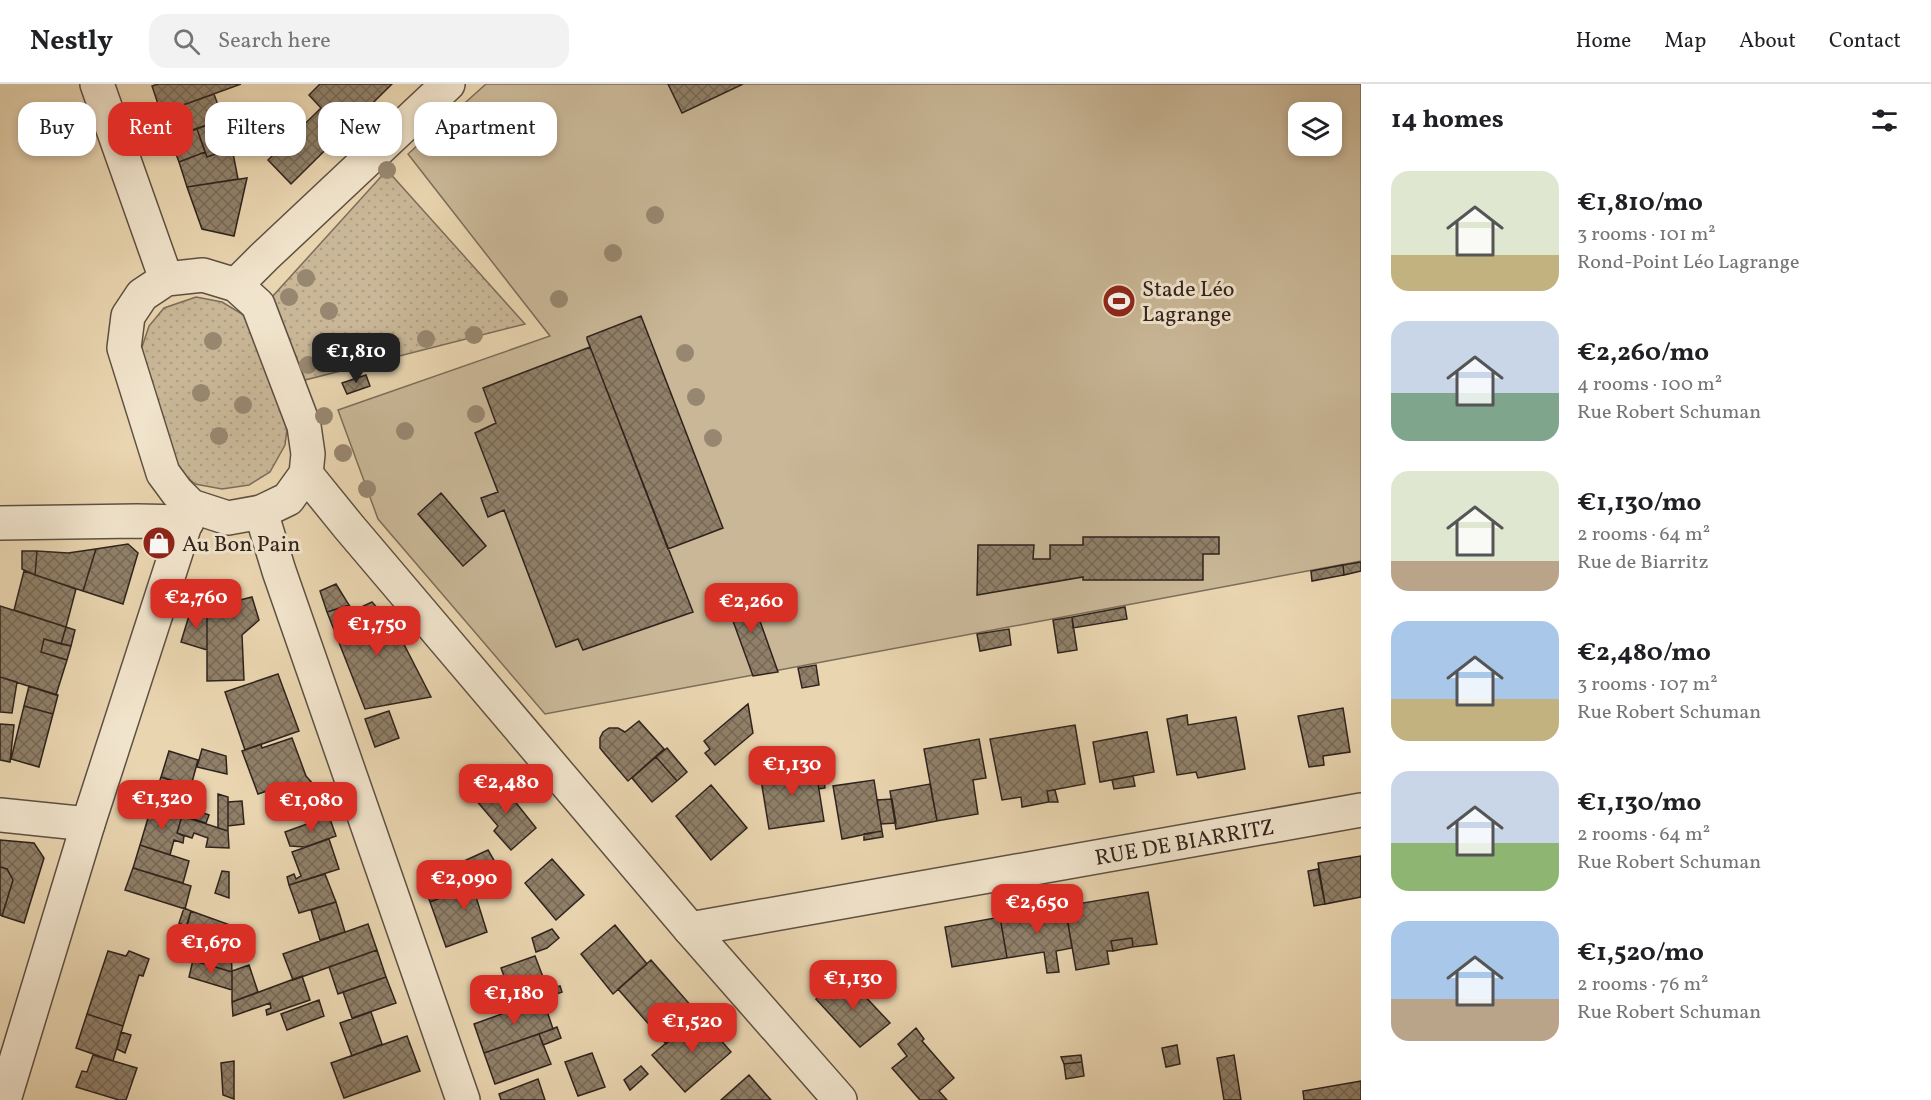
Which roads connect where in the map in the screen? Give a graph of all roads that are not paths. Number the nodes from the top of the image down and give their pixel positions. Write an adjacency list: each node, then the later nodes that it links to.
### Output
1 (97, 84): 3 (street)
2 (448, 84): 4 (street)
3 (166, 279): 4 (street); 7 (street)
4 (236, 285): 5 (street)
5 (306, 474): 6 (street); 12 (street)
6 (261, 512): 7 (street); 14 (street)
7 (189, 514): 8 (street); 11 (street)
8 (0, 523)
9 (1361, 810): 12 (street, RUE DE BIARRITZ)
10 (0, 815): 11 (street)
11 (88, 824): 13 (street)
12 (690, 929): 15 (street)
13 (4, 1100)
14 (463, 1100)
15 (840, 1100)

